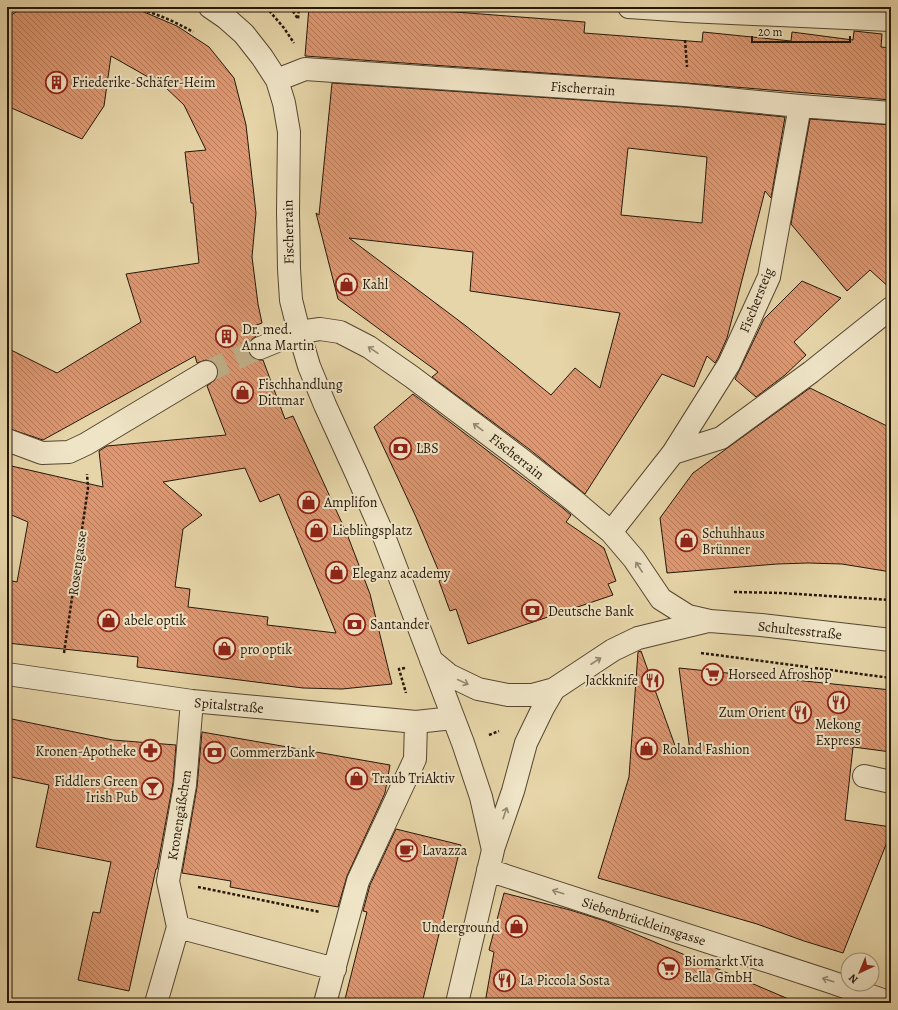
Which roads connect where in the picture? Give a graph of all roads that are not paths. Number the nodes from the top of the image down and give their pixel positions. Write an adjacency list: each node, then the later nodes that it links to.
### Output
1 (210, 7): 4 (street, Fischerrain)
2 (629, 7): 3 (street)
3 (891, 20)
4 (277, 80): 5 (street, Fischerrain); 8 (street, Fischerrain)
5 (800, 106): 6 (street, Fischerrain); 12 (street, Fischersteig)
6 (891, 113)
7 (891, 308): 12 (street)
8 (299, 332): 9 (street); 13 (street, Fischerrain, one-way to 8); 16 (street, Fischerrain)
9 (260, 348)
10 (206, 372): 11 (street)
11 (7, 440)
12 (672, 453): 13 (street, Fischersteig)
13 (611, 532): 14 (street, Fischerrain, one-way to 13)
14 (710, 621): 15 (street, Schultesstraße); 18 (street, one-way to 14)
15 (891, 640)
16 (431, 660): 18 (street, one-way to 18); 20 (street, Fischerrain)
17 (7, 674): 19 (street, Spitalstraße)
18 (554, 689): 24 (street, one-way to 18)
19 (192, 702): 21 (street, Spitalstraße); 25 (street, Kronengäßchen)
20 (453, 718): 21 (street, Spitalstraße); 24 (street, Fischerrain)
21 (416, 722): 26 (street)
22 (864, 776): 23 (street)
23 (891, 782)
24 (490, 860): 29 (street); 30 (street, Siebenbrückleinsgasse, one-way to 24)
25 (178, 927): 26 (street); 27 (street)
26 (334, 969): 28 (street)
27 (156, 1003)
28 (325, 1003)
29 (457, 1003)
30 (891, 1003)

